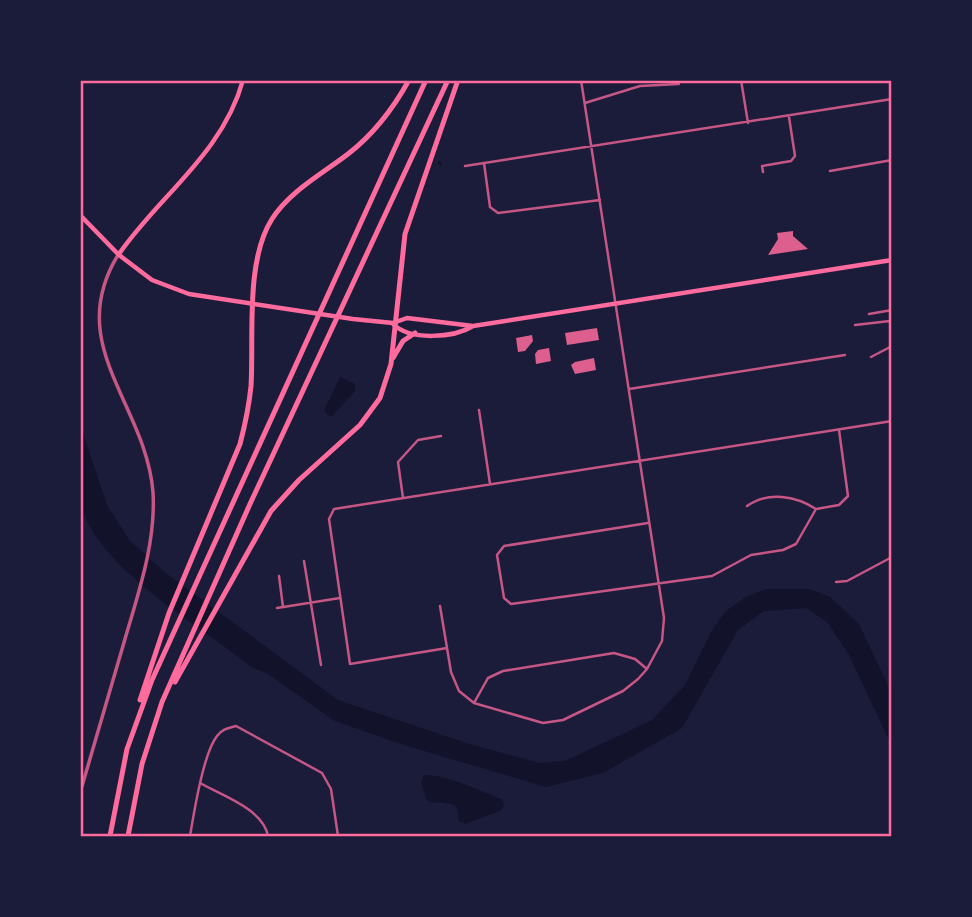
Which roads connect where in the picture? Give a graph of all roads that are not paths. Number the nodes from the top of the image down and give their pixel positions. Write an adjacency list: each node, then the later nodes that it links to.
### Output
1 (243, 80): 21 (main road)
2 (409, 80): 24 (highway)
3 (426, 80): 62 (highway)
4 (448, 80): 60 (highway)
5 (458, 80): 27 (highway)
6 (581, 80): 10 (street)
7 (741, 80): 12 (street)
8 (679, 84): 10 (street)
9 (891, 99): 11 (street)
10 (585, 103): 13 (street)
11 (789, 116): 12 (street); 18 (street)
12 (748, 123): 13 (street)
13 (592, 148): 15 (street); 19 (street)
14 (891, 160): 17 (street)
15 (484, 163): 16 (street); 19 (street)
16 (465, 166)
17 (830, 171)
18 (763, 172)
19 (600, 200): 23 (street)
20 (80, 215): 21 (main road)
21 (119, 255): 24 (main road); 64 (street)
22 (891, 260): 23 (main road)
23 (616, 305): 29 (main road); 36 (street)
24 (254, 306): 27 (main road); 62 (highway)
25 (891, 310): 26 (street)
26 (869, 314)
27 (393, 323): 29 (main road); 31 (main road); 35 (highway)
28 (855, 325): 30 (street)
29 (473, 326): 31 (main road)
30 (891, 331)
31 (415, 334): 35 (highway)
32 (891, 346): 34 (street)
33 (845, 355): 36 (street)
34 (871, 357)
35 (391, 364): 60 (highway)
36 (629, 389): 41 (street)
37 (479, 410): 42 (street)
38 (891, 421): 39 (street)
39 (839, 429): 41 (street); 45 (street)
40 (440, 436): 43 (street)
41 (640, 461): 42 (street); 46 (street)
42 (490, 484): 43 (street)
43 (403, 498): 52 (street)
44 (747, 506): 45 (street)
45 (816, 509): 51 (street)
46 (649, 523): 51 (street); 51 (street)
47 (891, 557): 50 (street)
48 (304, 561): 53 (street)
49 (279, 576): 55 (street)
50 (836, 582)
51 (659, 584): 59 (street)
52 (340, 598): 53 (street); 57 (street)
53 (310, 603): 55 (street); 58 (street)
54 (440, 606): 57 (street)
55 (283, 607): 56 (street)
56 (277, 608)
57 (447, 648): 61 (street)
58 (321, 665)
59 (648, 669): 61 (street); 61 (street)
60 (162, 702): 66 (highway)
61 (474, 703)
62 (127, 748): 65 (highway)
63 (200, 783): 67 (street); 68 (street); 69 (street)
64 (80, 793)
65 (110, 836)
66 (128, 836)
67 (190, 836)
68 (268, 836)
69 (338, 836)

